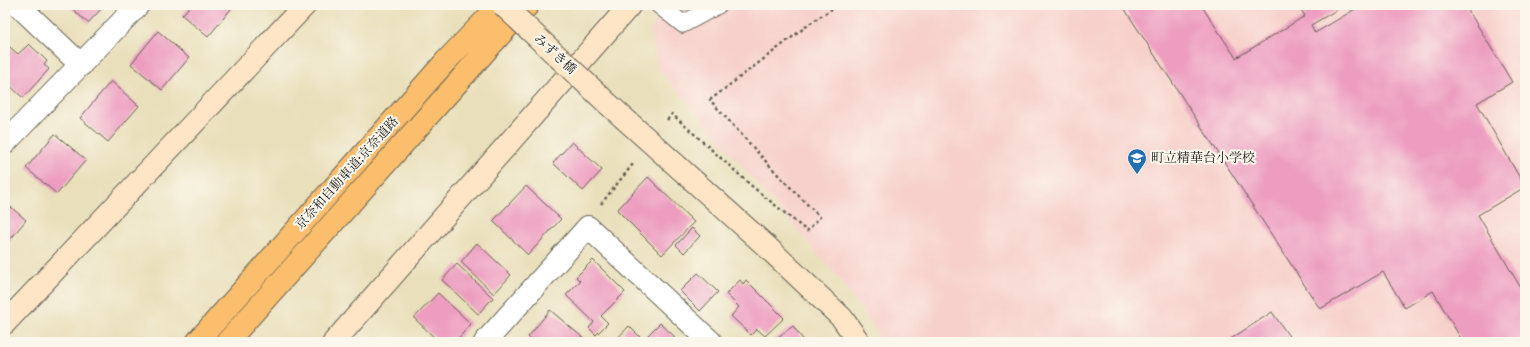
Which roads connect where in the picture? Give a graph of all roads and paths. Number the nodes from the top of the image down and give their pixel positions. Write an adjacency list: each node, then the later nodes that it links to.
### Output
1 (18, 5): 10 (street)
2 (138, 5): 10 (street)
3 (305, 5): 15 (street)
4 (501, 5): 16 (highway, 京奈和自動車道;京奈道路); 21 (street, みずき橋, bridge)
5 (528, 5): 17 (highway, 京奈和自動車道;京奈道路)
6 (630, 5): 18 (street)
7 (659, 5): 8 (lane)
8 (718, 5)
9 (838, 5): 11 (path)
10 (81, 65): 12 (street)
11 (665, 122)
12 (5, 143)
13 (637, 158): 14 (path)
14 (588, 227): 19 (street); 20 (street)
15 (6, 321)
16 (197, 342)
17 (228, 342)
18 (334, 342)
19 (485, 342)
20 (711, 342)
21 (859, 342)

